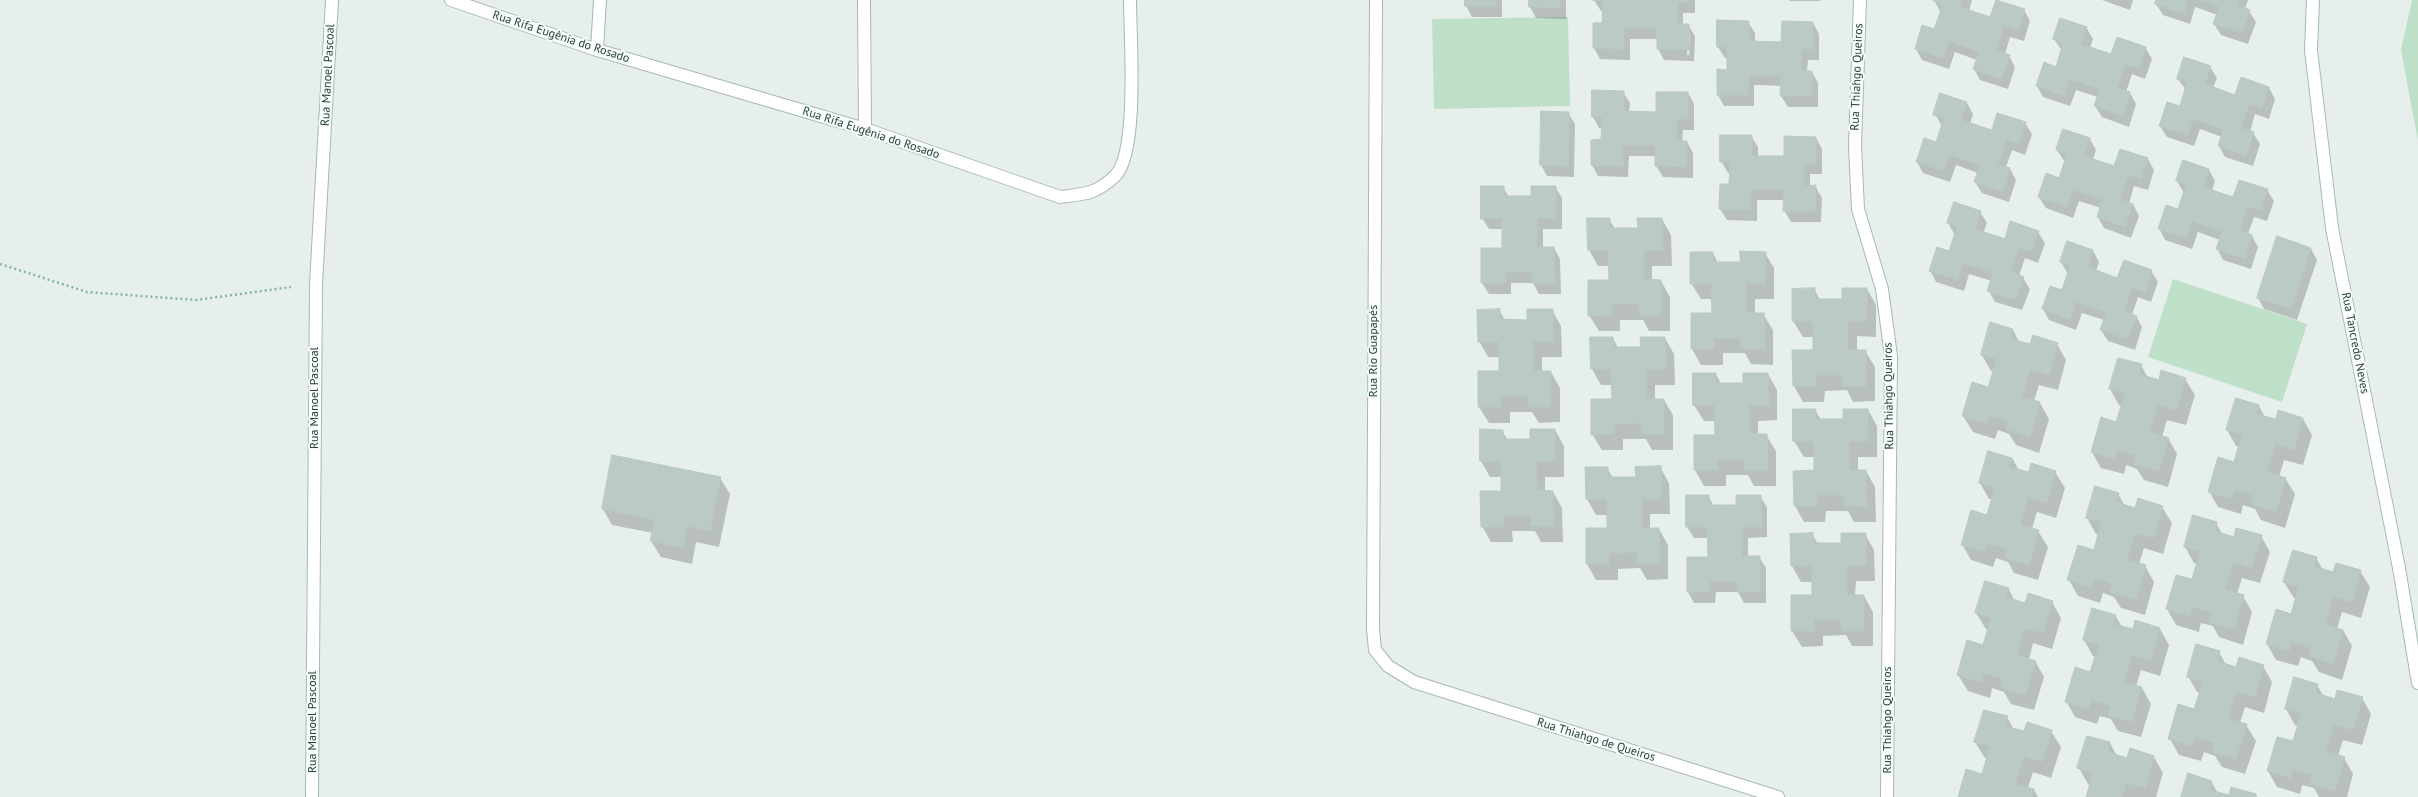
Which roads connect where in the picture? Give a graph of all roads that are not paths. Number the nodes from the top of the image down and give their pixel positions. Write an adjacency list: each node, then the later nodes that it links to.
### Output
1 (332, 0): 13 (street, Rua Manoel Pascoal)
2 (451, 0): 9 (street, Rua Rifa Eugênia do Rosado)
3 (600, 0): 9 (street)
4 (864, 0): 10 (street)
5 (1130, 0): 10 (street, Rua Rifa Eugênia do Rosado)
6 (1376, 0): 11 (street, Rua Rio Guapapés)
7 (1860, 0): 15 (street, Rua Thiahgo Queiros)
8 (2313, 0): 12 (street, Rua Tancredo Neves)
9 (597, 50): 10 (street, Rua Rifa Eugênia do Rosado)
10 (865, 129)
11 (1414, 682): 14 (street, Rua Thiahgo de Queiros)
12 (2418, 683)
13 (312, 797)
14 (1778, 797)
15 (1887, 797)

